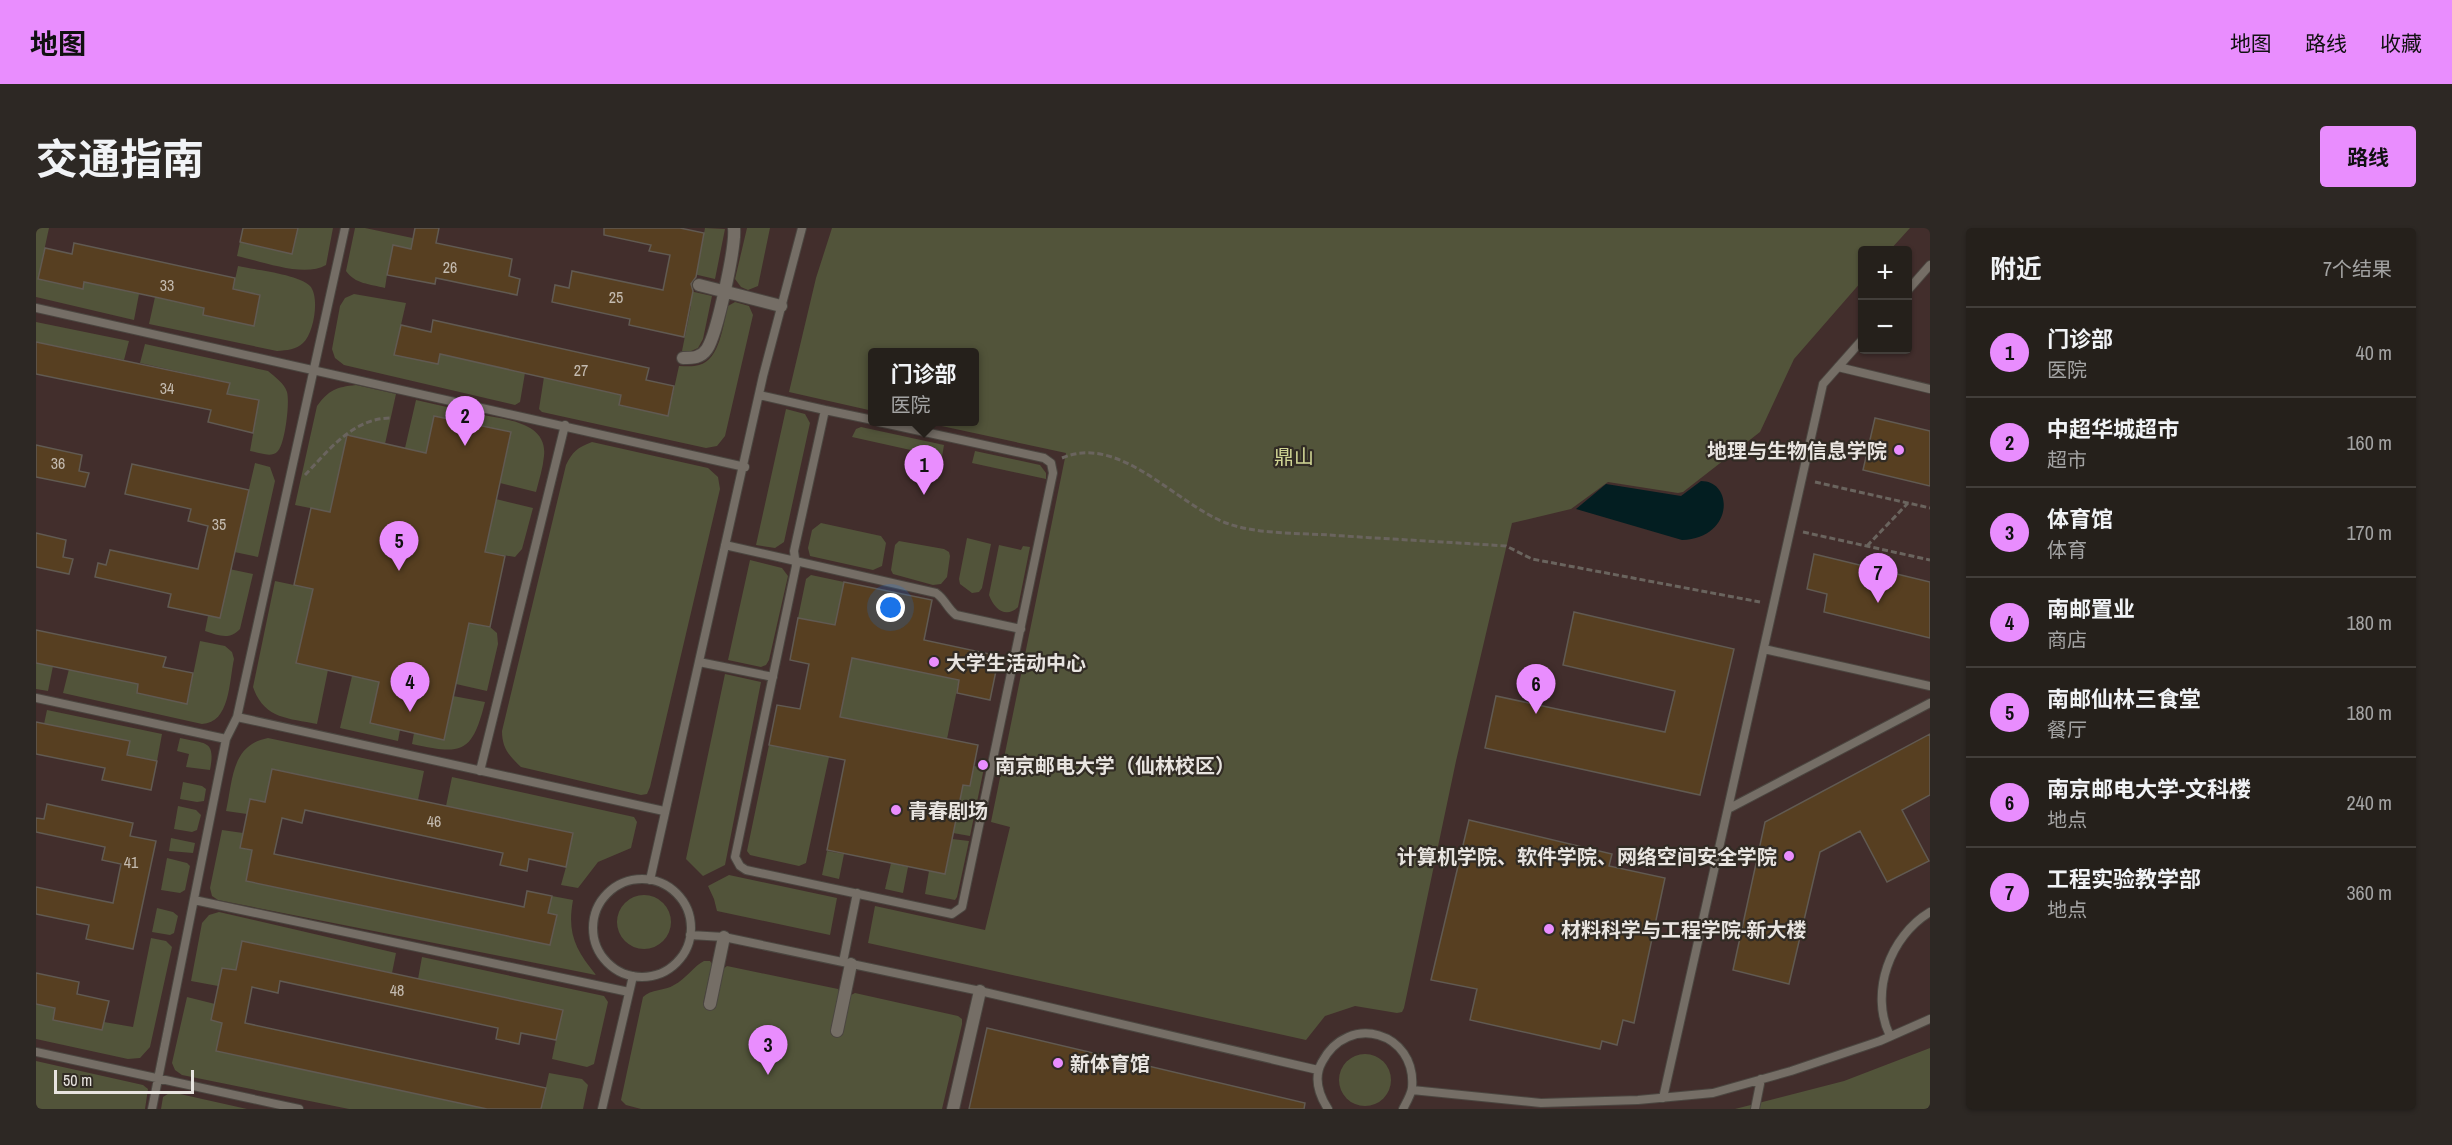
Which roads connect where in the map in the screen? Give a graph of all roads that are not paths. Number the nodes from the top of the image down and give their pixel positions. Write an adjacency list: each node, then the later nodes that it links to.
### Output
1 (345, 228): 13 (lane)
2 (734, 228): 7 (street)
3 (802, 228): 8 (lane)
4 (1930, 265): 6 (lane)
5 (699, 285): 7 (street)
6 (1912, 285)
7 (724, 292): 8 (street); 11 (street)
8 (781, 306): 15 (lane)
9 (36, 308): 13 (lane)
10 (1858, 345): 12 (lane)
11 (683, 358)
12 (1838, 367): 14 (lane); 24 (lane)
13 (315, 369): 18 (lane); 30 (lane)
14 (1930, 389)
15 (759, 395): 16 (lane); 20 (lane)
16 (825, 410): 17 (lane); 22 (lane)
17 (868, 419)
18 (565, 425): 20 (lane); 32 (lane)
19 (897, 426): 23 (lane)
20 (745, 467): 21 (lane)
21 (725, 545): 22 (lane); 25 (lane)
22 (795, 560): 23 (lane); 26 (lane)
23 (1021, 629): 36 (lane)
24 (1764, 649): 27 (lane); 33 (lane)
25 (699, 662): 26 (lane); 34 (lane)
26 (773, 677): 36 (lane)
27 (1930, 686)
28 (36, 698): 31 (lane)
29 (1930, 703): 33 (lane)
30 (237, 717): 31 (lane); 32 (lane)
31 (226, 739): 37 (lane)
32 (480, 771): 34 (lane)
33 (1728, 809): 54 (lane)
34 (664, 811): 35 (lane)
35 (650, 880): 39 (lane); 42 (lane)
36 (857, 893): 41 (lane)
37 (194, 900): 44 (lane); 52 (lane)
38 (1930, 912): 48 (lane)
39 (690, 935): 40 (lane); 42 (lane)
40 (724, 937): 41 (lane); 45 (street)
41 (847, 963): 43 (lane); 47 (street)
42 (633, 976): 44 (lane)
43 (980, 991): 50 (lane); 58 (street)
44 (629, 992): 57 (lane)
45 (710, 1004)
46 (1930, 1019): 48 (lane)
47 (837, 1031)
48 (1890, 1036): 51 (lane)
49 (36, 1052): 52 (lane)
50 (1318, 1070): 53 (lane); 59 (lane)
51 (1761, 1079): 54 (lane); 61 (lane)
52 (158, 1080): 55 (lane); 56 (lane)
53 (1412, 1090): 54 (lane); 60 (lane)
54 (1664, 1098)
55 (152, 1109)
56 (299, 1109)
57 (602, 1109)
58 (953, 1109)
59 (1328, 1109)
60 (1403, 1109)
61 (1755, 1109)

